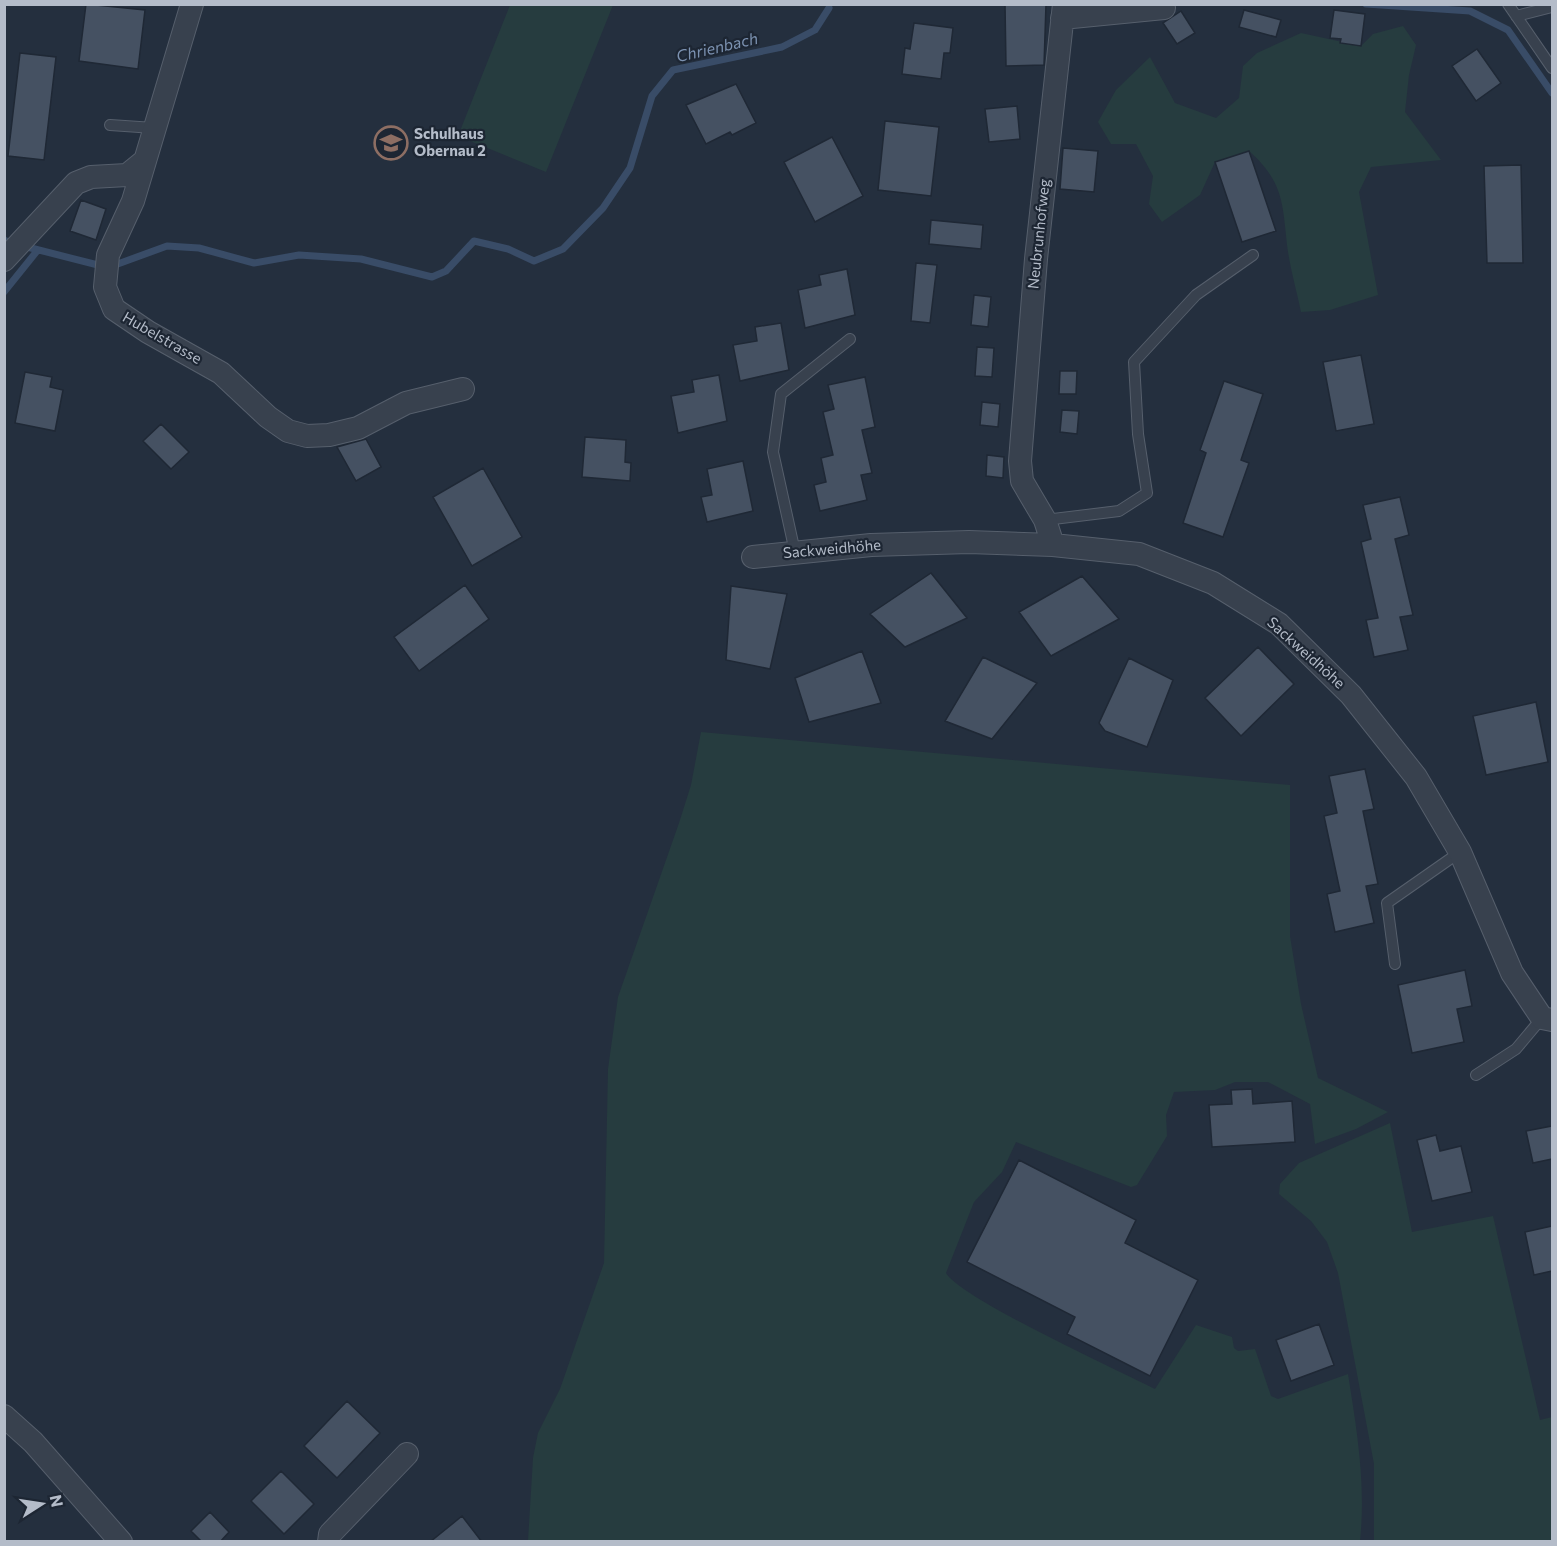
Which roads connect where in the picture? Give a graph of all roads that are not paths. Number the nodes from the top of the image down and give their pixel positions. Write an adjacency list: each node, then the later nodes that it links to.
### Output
1 (192, 4): 9 (street, Hubelstrasse)
2 (1508, 4): 6 (lane)
3 (1552, 7): 6 (lane)
4 (1164, 8): 5 (street, Neubrunhofweg)
5 (1063, 11): 15 (street, Neubrunhofweg)
6 (1516, 16): 7 (lane)
7 (1551, 64)
8 (110, 124): 9 (lane)
9 (154, 128): 10 (street, Hubelstrasse)
10 (143, 162): 12 (street); 14 (street, Hubelstrasse)
11 (1254, 255): 15 (lane)
12 (4, 260)
13 (850, 339): 17 (lane)
14 (463, 388)
15 (1045, 520): 16 (street, Neubrunhofweg)
16 (1053, 545): 17 (street, Sackweidhöhe); 19 (street, Sackweidhöhe)
17 (795, 552): 18 (street, Sackweidhöhe)
18 (753, 556)
19 (1460, 852): 20 (lane); 21 (street, Sackweidhöhe)
20 (1395, 964)
21 (1547, 1019): 22 (lane)
22 (1476, 1075)
23 (4, 1416): 25 (street)
24 (407, 1454): 26 (street)
25 (122, 1542)
26 (329, 1542)

